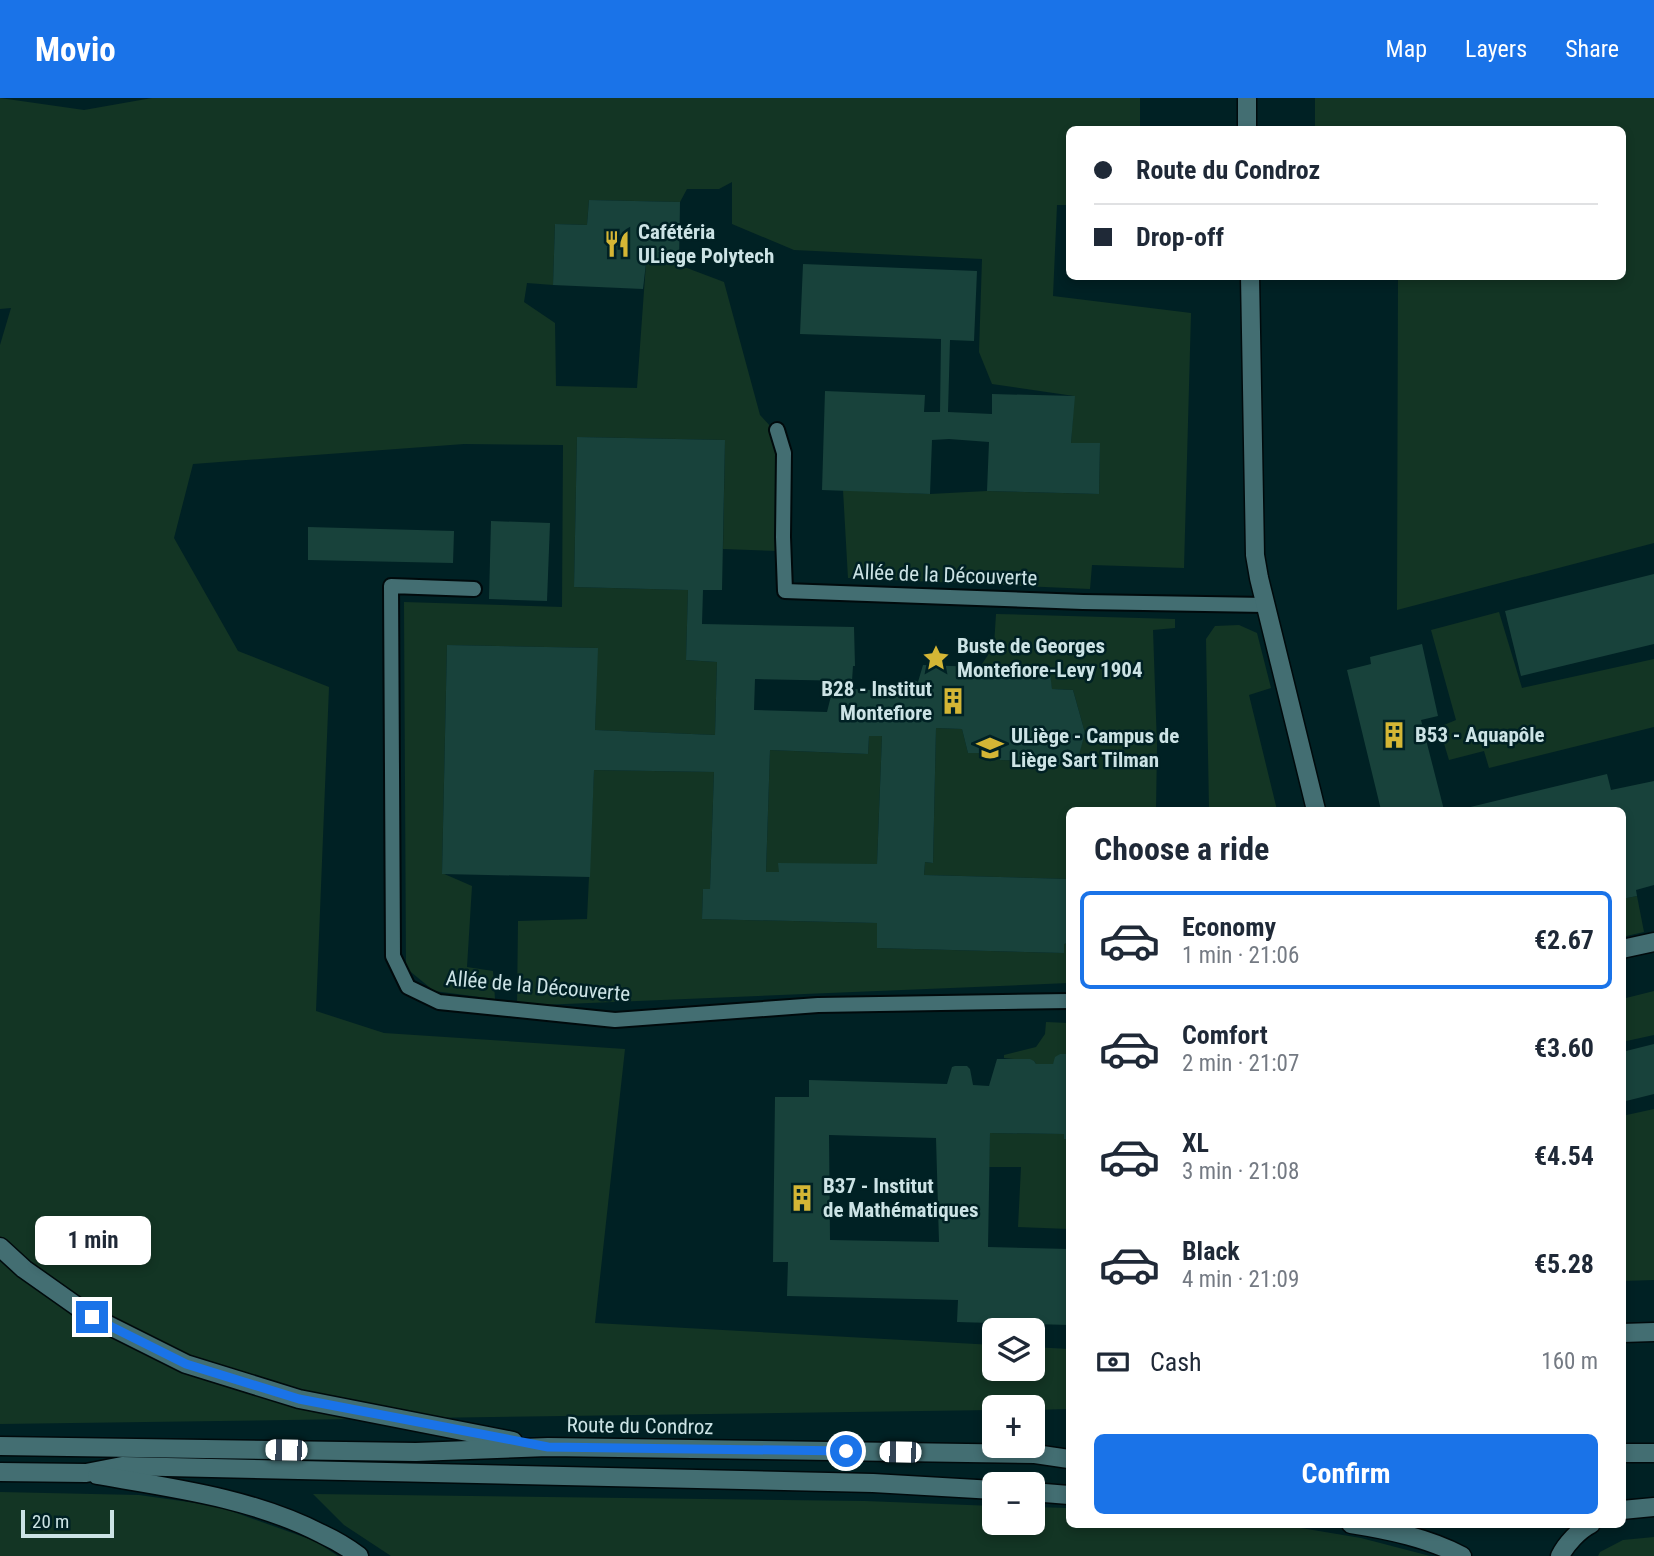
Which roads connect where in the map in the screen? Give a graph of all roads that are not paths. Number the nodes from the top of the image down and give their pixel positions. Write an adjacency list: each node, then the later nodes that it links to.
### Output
1 (1247, 98): 2 (main road)
2 (1247, 126)
3 (1250, 280): 6 (main road)
4 (777, 429): 6 (lane, Allée de la Découverte)
5 (474, 589): 10 (lane, Allée de la Découverte)
6 (1266, 605): 7 (main road)
7 (1315, 807)
8 (1654, 942): 9 (main road)
9 (1626, 948)
10 (1066, 1001)
11 (0, 1247): 15 (main road)
12 (1654, 1332): 13 (main road)
13 (1626, 1333)
14 (0, 1446): 15 (main road, Route du Condroz)
15 (548, 1447): 17 (main road, Route du Condroz)
16 (1066, 1451): 18 (main road)
17 (982, 1453)
18 (1045, 1453)
19 (1626, 1453): 20 (main road)
20 (1654, 1453)
21 (1045, 1455): 22 (main road, Route du Condroz)
22 (1066, 1459)
23 (0, 1472): 24 (main road)
24 (86, 1473): 25 (main road); 32 (main road)
25 (982, 1489)
26 (1045, 1493): 27 (main road)
27 (1066, 1494)
28 (1654, 1507): 29 (main road)
29 (1626, 1510)
30 (1374, 1528): 33 (main road)
31 (1579, 1528): 34 (main road)
32 (359, 1556)
33 (1462, 1556)
34 (1560, 1556)

